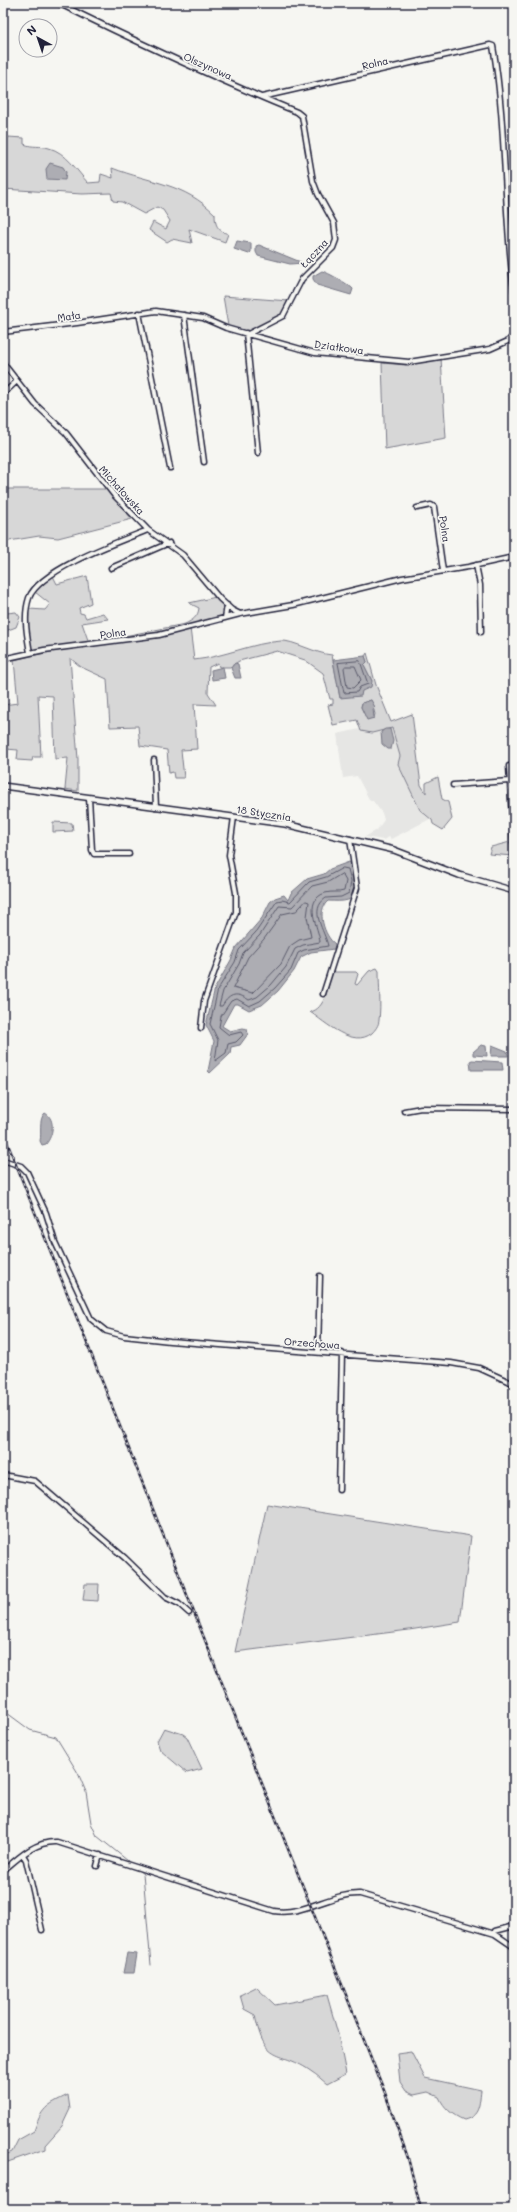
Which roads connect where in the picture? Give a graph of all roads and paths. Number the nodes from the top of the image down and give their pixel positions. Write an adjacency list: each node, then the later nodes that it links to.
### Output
1 (58, 3): 2 (street, Olszynowa)
2 (261, 97): 3 (street, Olszynowa); 4 (street, Rolna)
3 (302, 116): 8 (street, Łączna)
4 (514, 291)
5 (138, 313): 6 (street, Działkowa); 7 (street, Mała); 15 (street)
6 (184, 315): 8 (street, Działkowa); 14 (street)
7 (3, 332)
8 (247, 334): 9 (street, Działkowa); 13 (street)
9 (513, 337)
10 (3, 363): 11 (street, Michałowska)
11 (17, 381): 12 (street); 17 (street, Michałowska)
12 (3, 394)
13 (258, 453)
14 (204, 462)
15 (170, 468)
16 (417, 508): 22 (street, Polna)
17 (148, 530): 18 (street, Michałowska); 27 (street)
18 (169, 543): 21 (street); 23 (street, Michałowska)
19 (514, 556): 20 (street, Polna)
20 (476, 565): 22 (street, Polna); 26 (street)
21 (111, 568)
22 (443, 571): 24 (street, Polna)
23 (227, 606): 24 (street, Michałowska); 25 (street)
24 (240, 614): 25 (street, Polna)
25 (225, 618): 27 (street, Polna)
26 (481, 632)
27 (30, 653): 28 (street, Polna)
28 (3, 659)
29 (154, 760): 35 (street)
30 (509, 766): 31 (street)
31 (509, 781): 32 (street); 39 (street)
32 (453, 785)
33 (3, 786): 34 (street, 18 Stycznia)
34 (89, 798): 35 (street, 18 Stycznia); 38 (street)
35 (156, 807): 36 (street, 18 Stycznia)
36 (234, 817): 37 (street, 18 Stycznia); 42 (street)
37 (350, 839): 40 (street, 18 Stycznia); 41 (street)
38 (129, 854)
39 (514, 855)
40 (514, 891)
41 (323, 994)
42 (202, 1028)
43 (514, 1109): 44 (street)
44 (404, 1111)
45 (3, 1160): 47 (street, Orzechowa)
46 (320, 1276): 47 (street)
47 (318, 1352): 48 (street, Orzechowa)
48 (342, 1353): 49 (street, Orzechowa); 51 (street)
49 (514, 1384)
50 (3, 1475): 52 (street)
51 (339, 1490)
52 (189, 1613)
53 (23, 1855): 54 (street); 56 (street); 58 (street)
54 (100, 1855): 55 (street); 59 (street)
55 (97, 1866)
56 (3, 1871)
57 (514, 1926): 59 (street)
58 (42, 1930)
59 (495, 1934): 60 (street)
60 (514, 1947)

